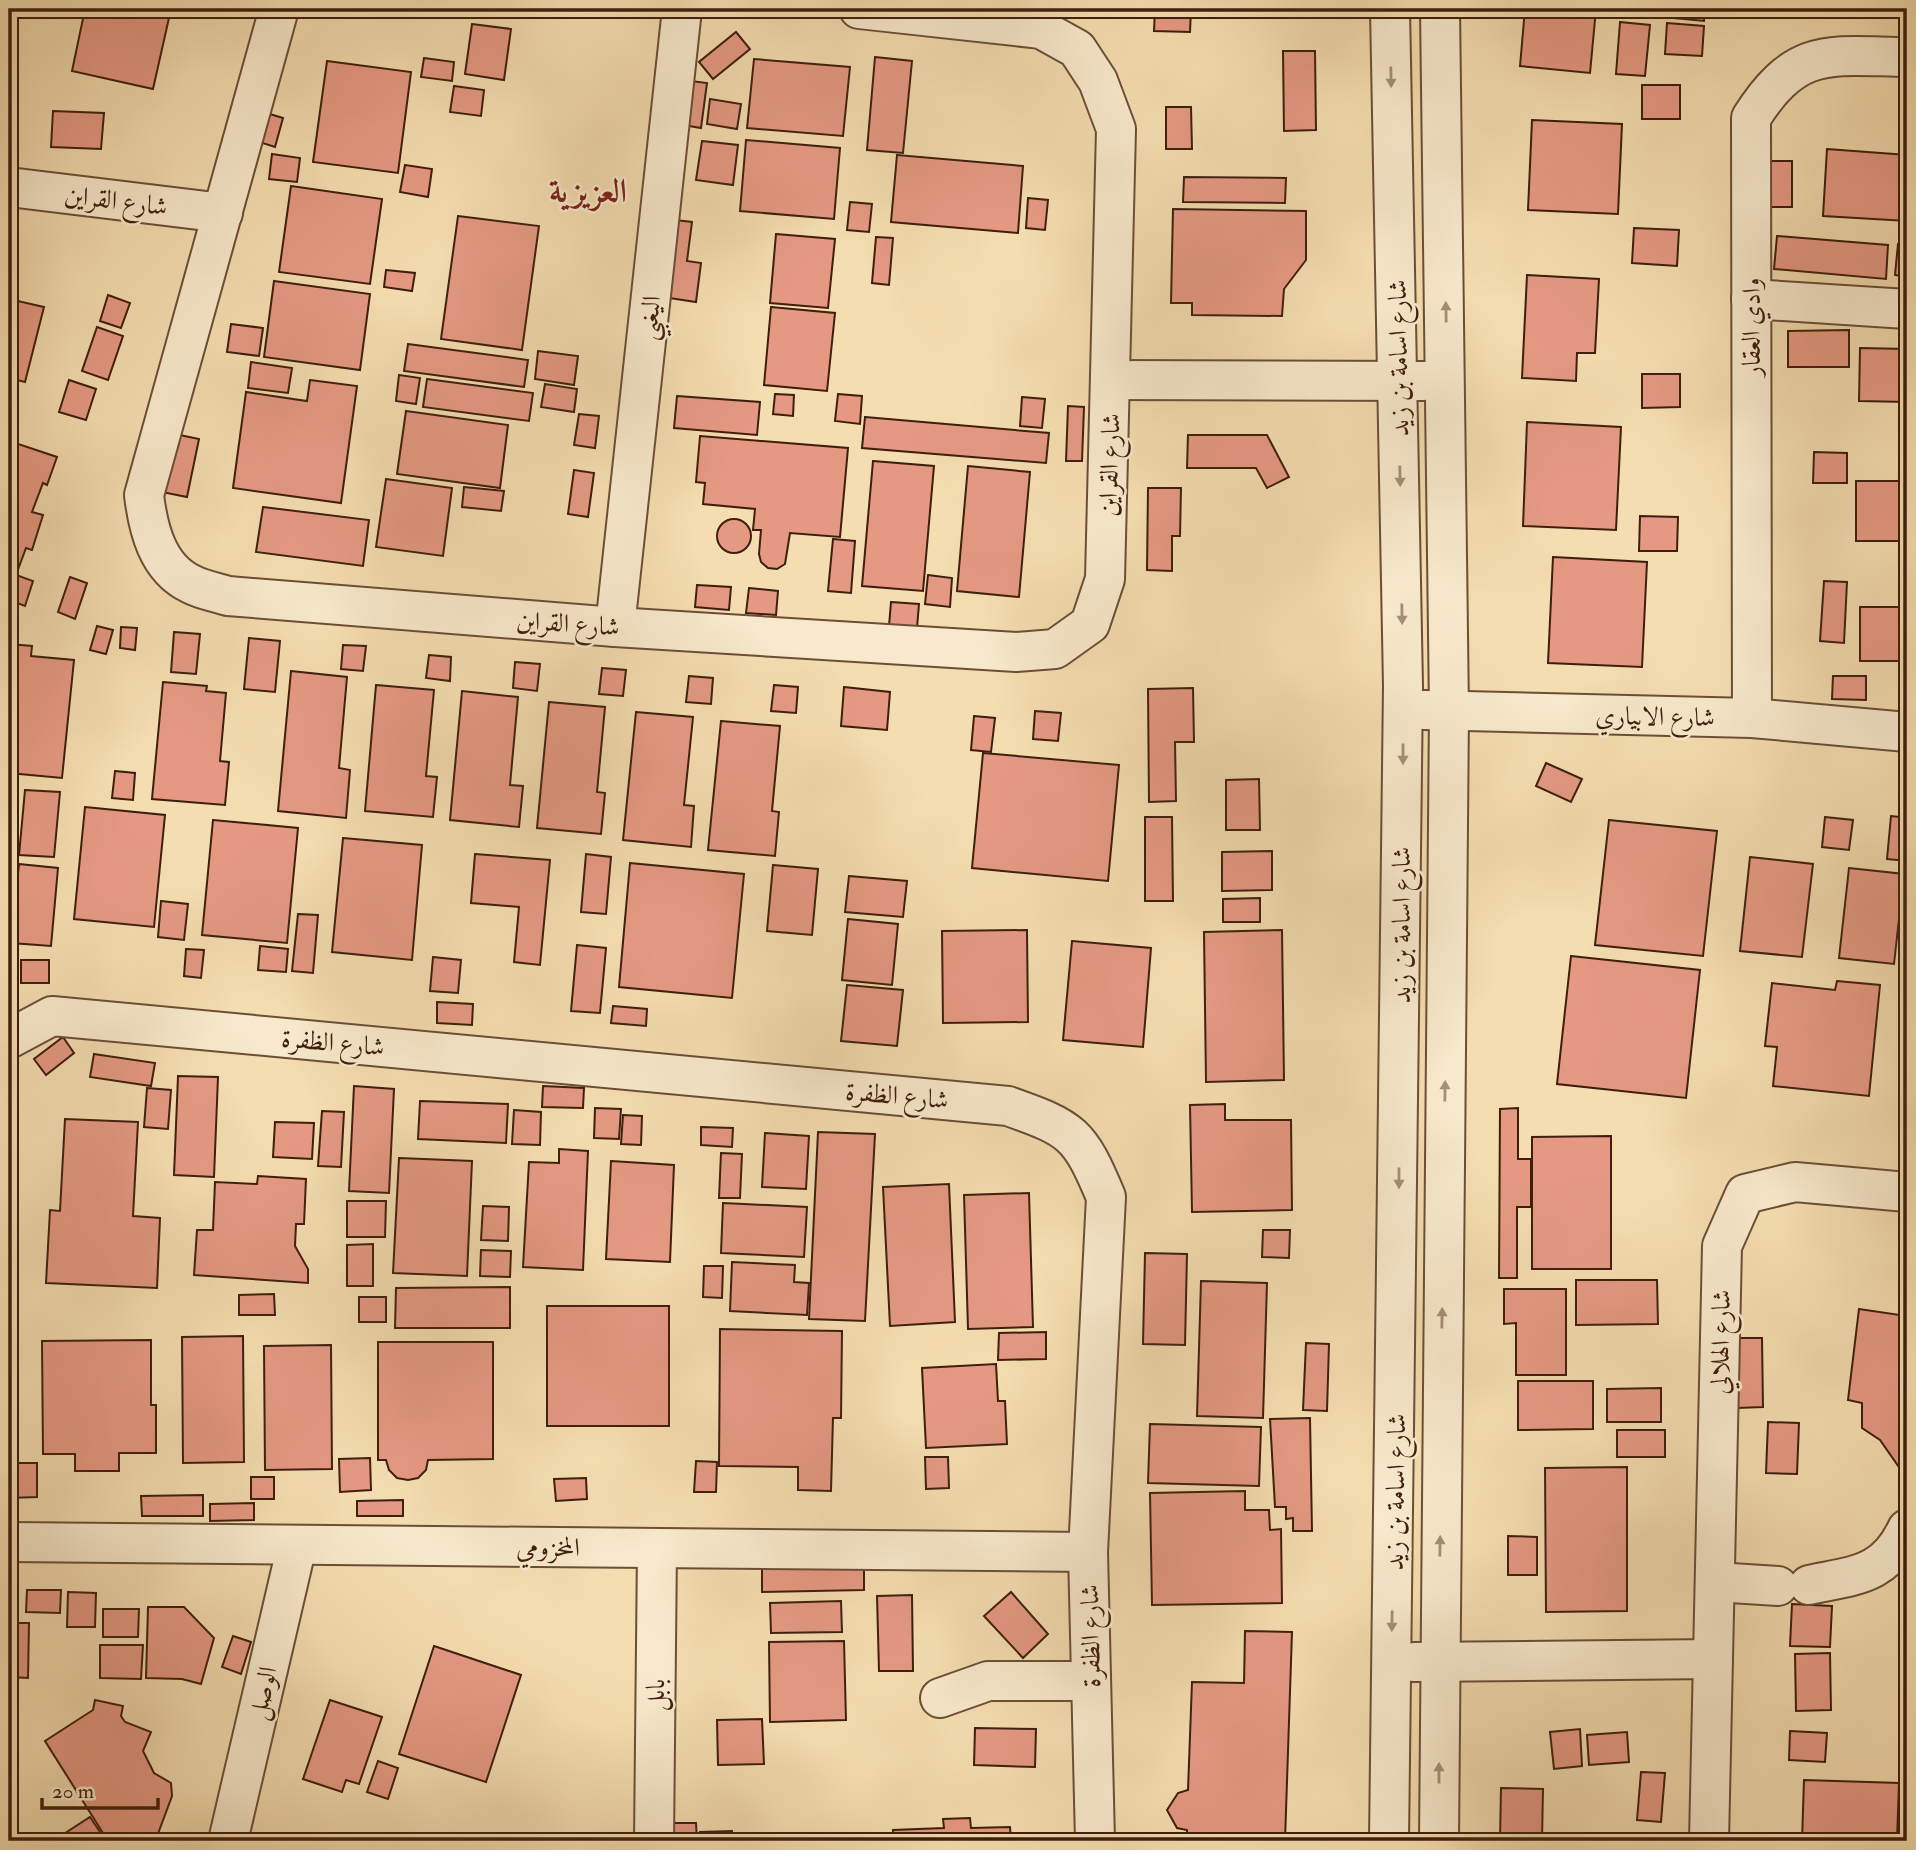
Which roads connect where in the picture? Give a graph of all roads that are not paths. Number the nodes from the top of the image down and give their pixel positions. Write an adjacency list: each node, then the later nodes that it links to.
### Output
1 (279, 9): 8 (street, شارع القراين)
2 (682, 9): 14 (street, اليغبي)
3 (859, 9): 11 (street, شارع القراين)
4 (1390, 9): 13 (street, شارع اسامة بن زيد, one-way to 13)
5 (1440, 9): 12 (street, شارع اسامة بن زيد, one-way to 5)
6 (1907, 57): 9 (street, وادي العقار)
7 (9, 187): 8 (street, شارع القراين)
8 (223, 213): 14 (street, شارع القراين)
9 (1751, 299): 10 (street); 17 (street, وادي العقار)
10 (1907, 309)
11 (1112, 380): 13 (street, شارع القراين); 14 (street, شارع القراين)
12 (1447, 380): 13 (street, شارع القراين); 16 (street, شارع اسامة بن زيد)
13 (1398, 382): 15 (street, شارع اسامة بن زيد, one-way to 15)
14 (615, 627)
15 (1403, 710): 16 (street, شارع الابياري); 28 (street, شارع اسامة بن زيد, one-way to 28)
16 (1450, 711): 17 (street, شارع الابياري); 29 (street, شارع اسامة بن زيد, one-way to 16)
17 (1752, 718): 18 (street, شارع الابياري)
18 (1907, 732)
19 (9, 1039): 25 (street, شارع الظفرة)
20 (1907, 1192): 26 (street, شارع الهلالي)
21 (1907, 1530): 26 (street)
22 (9, 1542): 23 (street, المخزومي)
23 (297, 1545): 24 (street, المخزومي); 32 (street, الوصل)
24 (657, 1548): 25 (street, المخزومي); 33 (street, بابل)
25 (1088, 1552): 30 (street, شارع الظفرة)
26 (1715, 1582): 27 (street, شارع الهلالي)
27 (1713, 1660): 29 (street); 37 (street, شارع الهلالي)
28 (1391, 1662): 29 (street); 35 (street, شارع اسامة بن زيد)
29 (1438, 1662): 36 (street, شارع اسامة بن زيد, one-way to 29)
30 (1091, 1681): 31 (street); 34 (street, شارع الظفرة)
31 (940, 1698)
32 (228, 1841)
33 (654, 1841)
34 (1095, 1841)
35 (1389, 1841)
36 (1439, 1841)
37 (1709, 1841)

